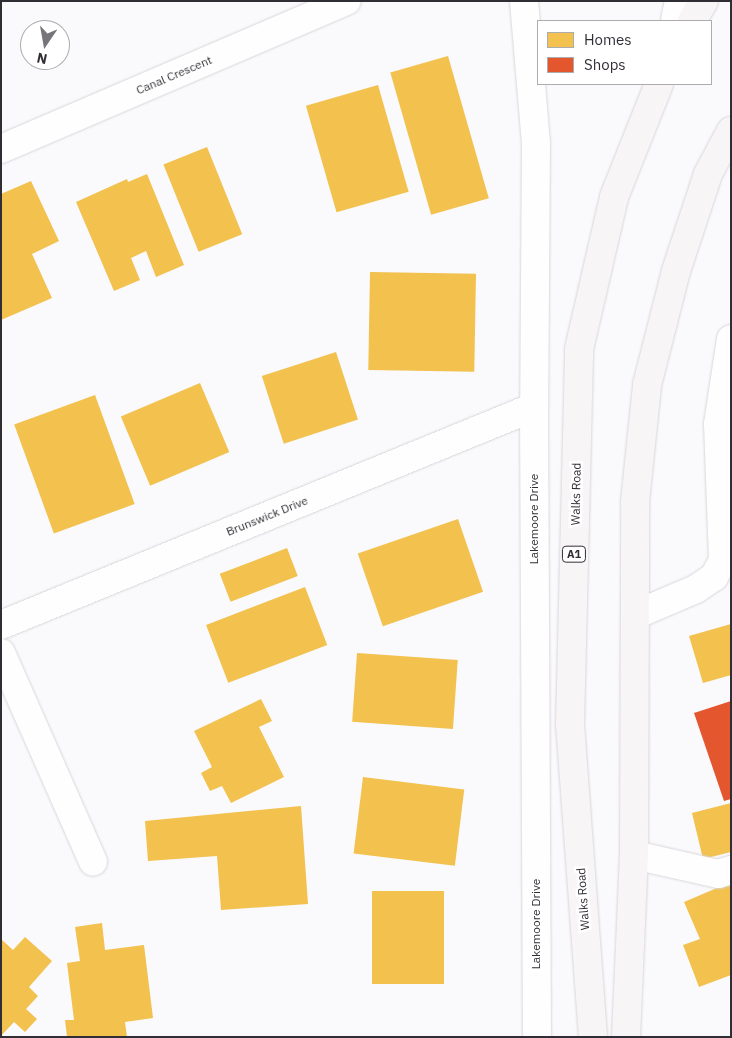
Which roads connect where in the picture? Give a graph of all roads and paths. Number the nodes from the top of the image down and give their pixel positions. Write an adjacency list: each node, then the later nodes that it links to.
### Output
1 (347, 1): 9 (street, Canal Crescent)
2 (524, 1): 11 (street, Lakemoore Drive)
3 (679, 1): 5 (street)
4 (704, 1): 6 (main road)
5 (675, 20)
6 (693, 20)
7 (659, 85): 19 (main road, Walks Road / A1)
8 (731, 131): 12 (main road)
9 (1, 149)
10 (731, 339): 12 (street)
11 (534, 407): 13 (street, Brunswick Drive); 18 (street, Lakemoore Drive)
12 (635, 615): 15 (main road)
13 (1, 625)
14 (1, 652): 16 (street)
15 (634, 855): 17 (street); 20 (main road)
16 (93, 862)
17 (731, 870)
18 (537, 1037)
19 (593, 1037)
20 (626, 1037)

